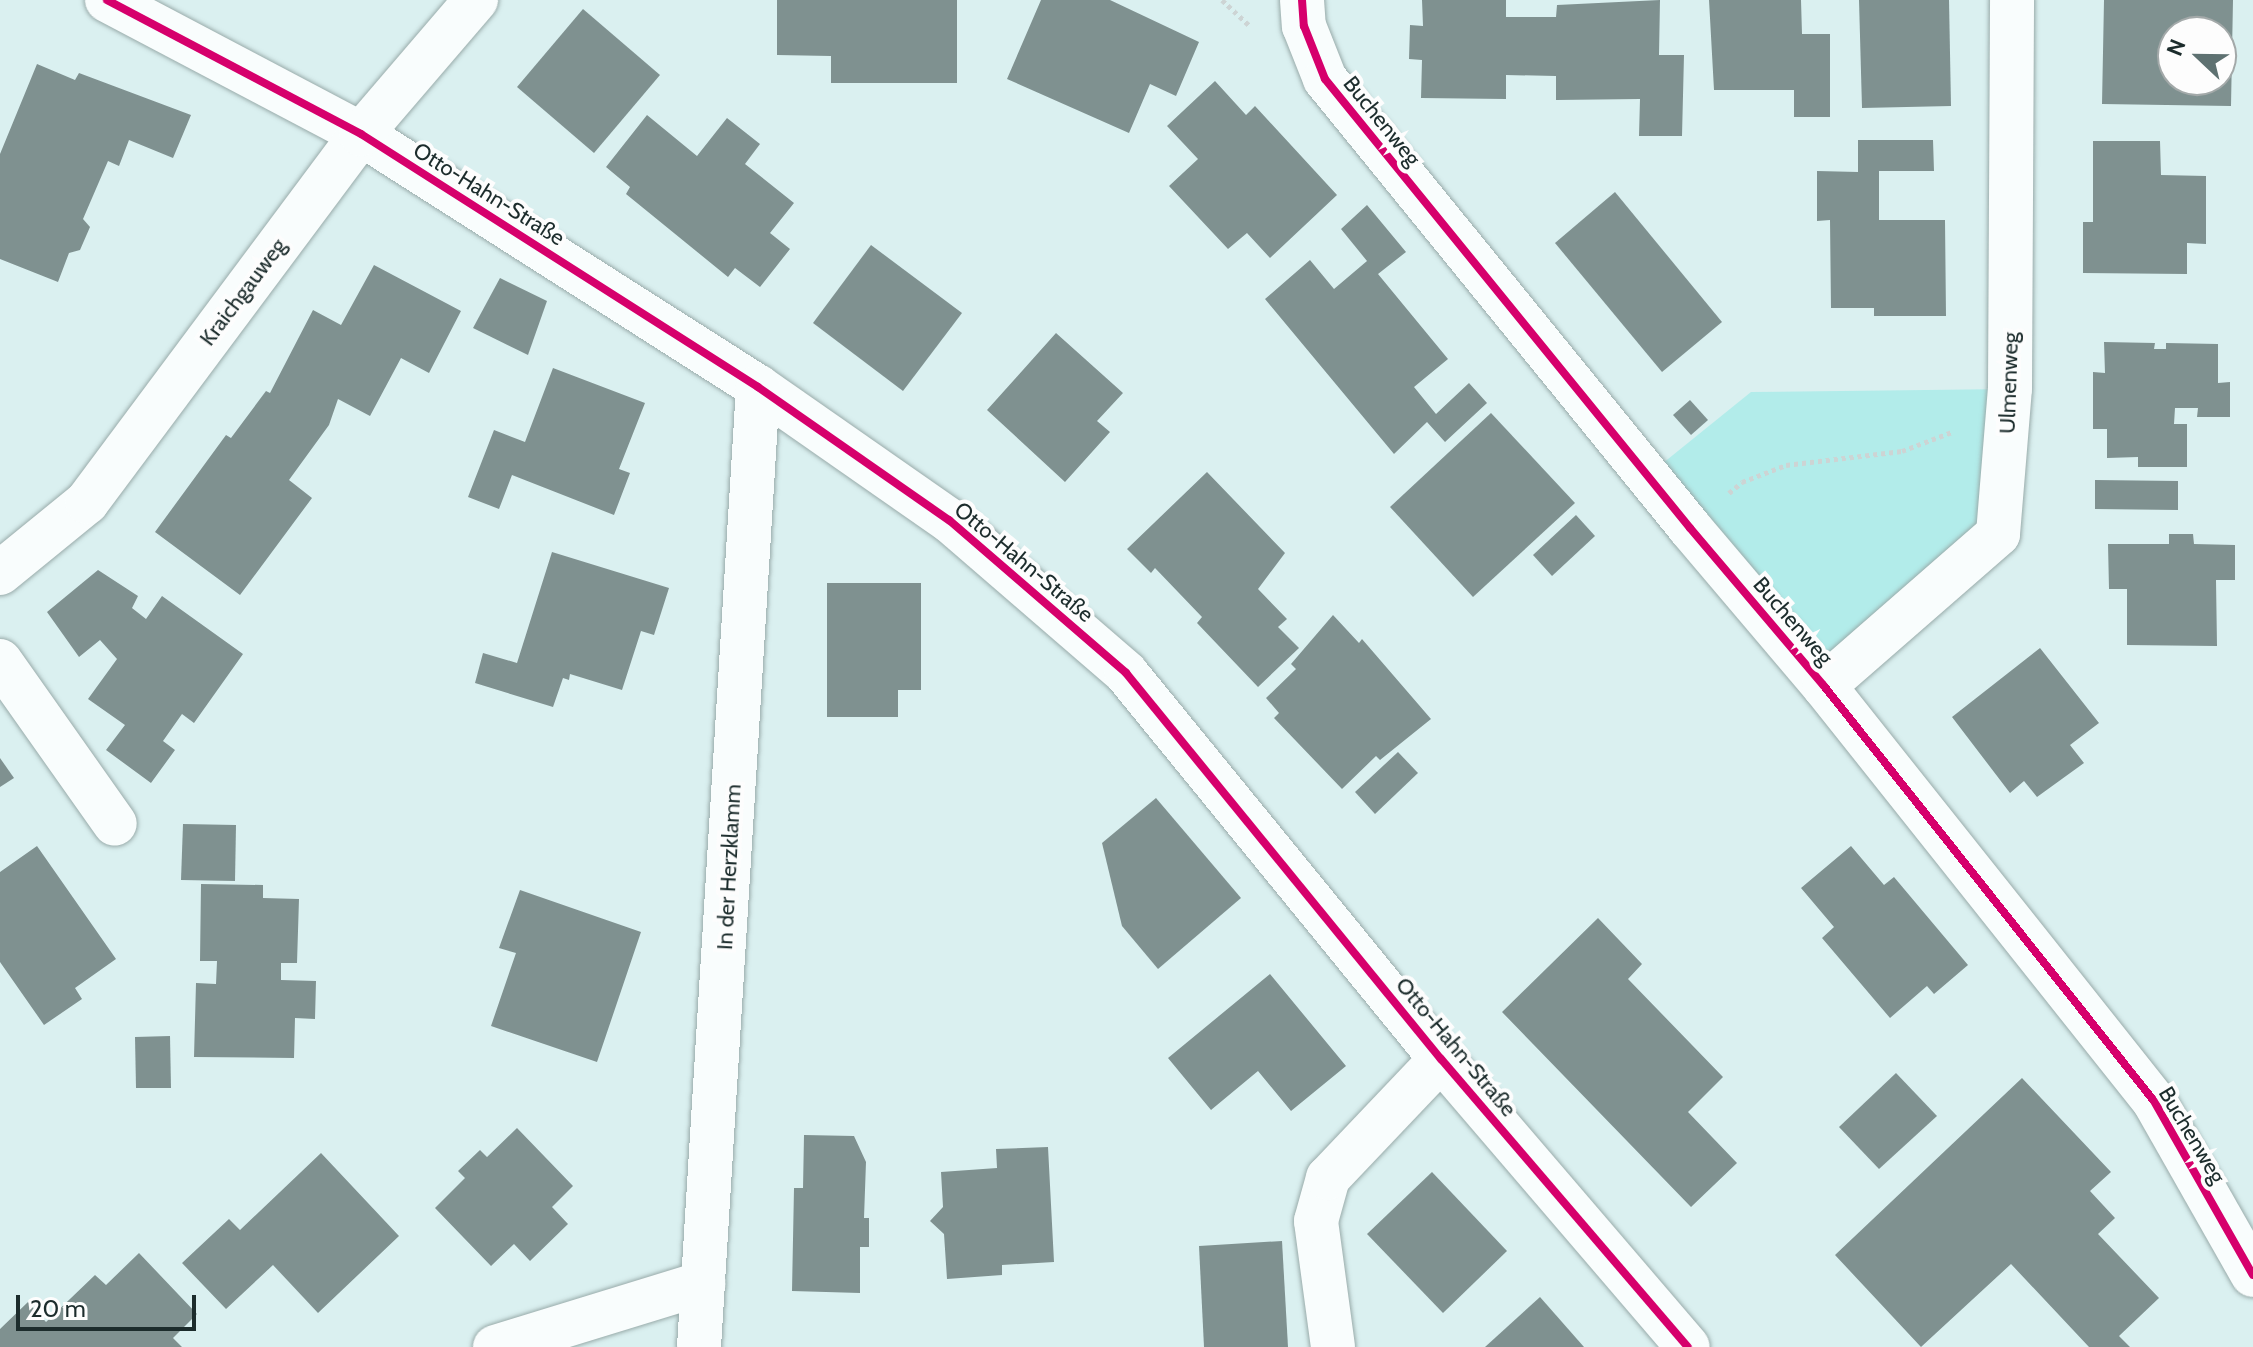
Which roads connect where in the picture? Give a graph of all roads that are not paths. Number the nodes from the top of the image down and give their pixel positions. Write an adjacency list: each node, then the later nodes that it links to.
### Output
1 (107, 0): 5 (street, Otto-Hahn-Straße)
2 (476, 0): 5 (street, Kraichgauweg)
3 (1302, 0): 9 (street, Buchenweg)
4 (2012, 0): 9 (street, Ulmenweg)
5 (361, 134): 6 (street, Otto-Hahn-Straße); 7 (street, Kraichgauweg)
6 (758, 387): 11 (street, Otto-Hahn-Straße); 13 (street, In der Herzklamm)
7 (0, 573)
8 (0, 661): 10 (street)
9 (1824, 686): 12 (street, Buchenweg)
10 (115, 824)
11 (1441, 1059): 16 (street); 17 (street, Otto-Hahn-Straße)
12 (2253, 1275)
13 (703, 1283): 14 (street); 15 (street, In der Herzklamm)
14 (495, 1347)
15 (699, 1347)
16 (1333, 1347)
17 (1688, 1347)

